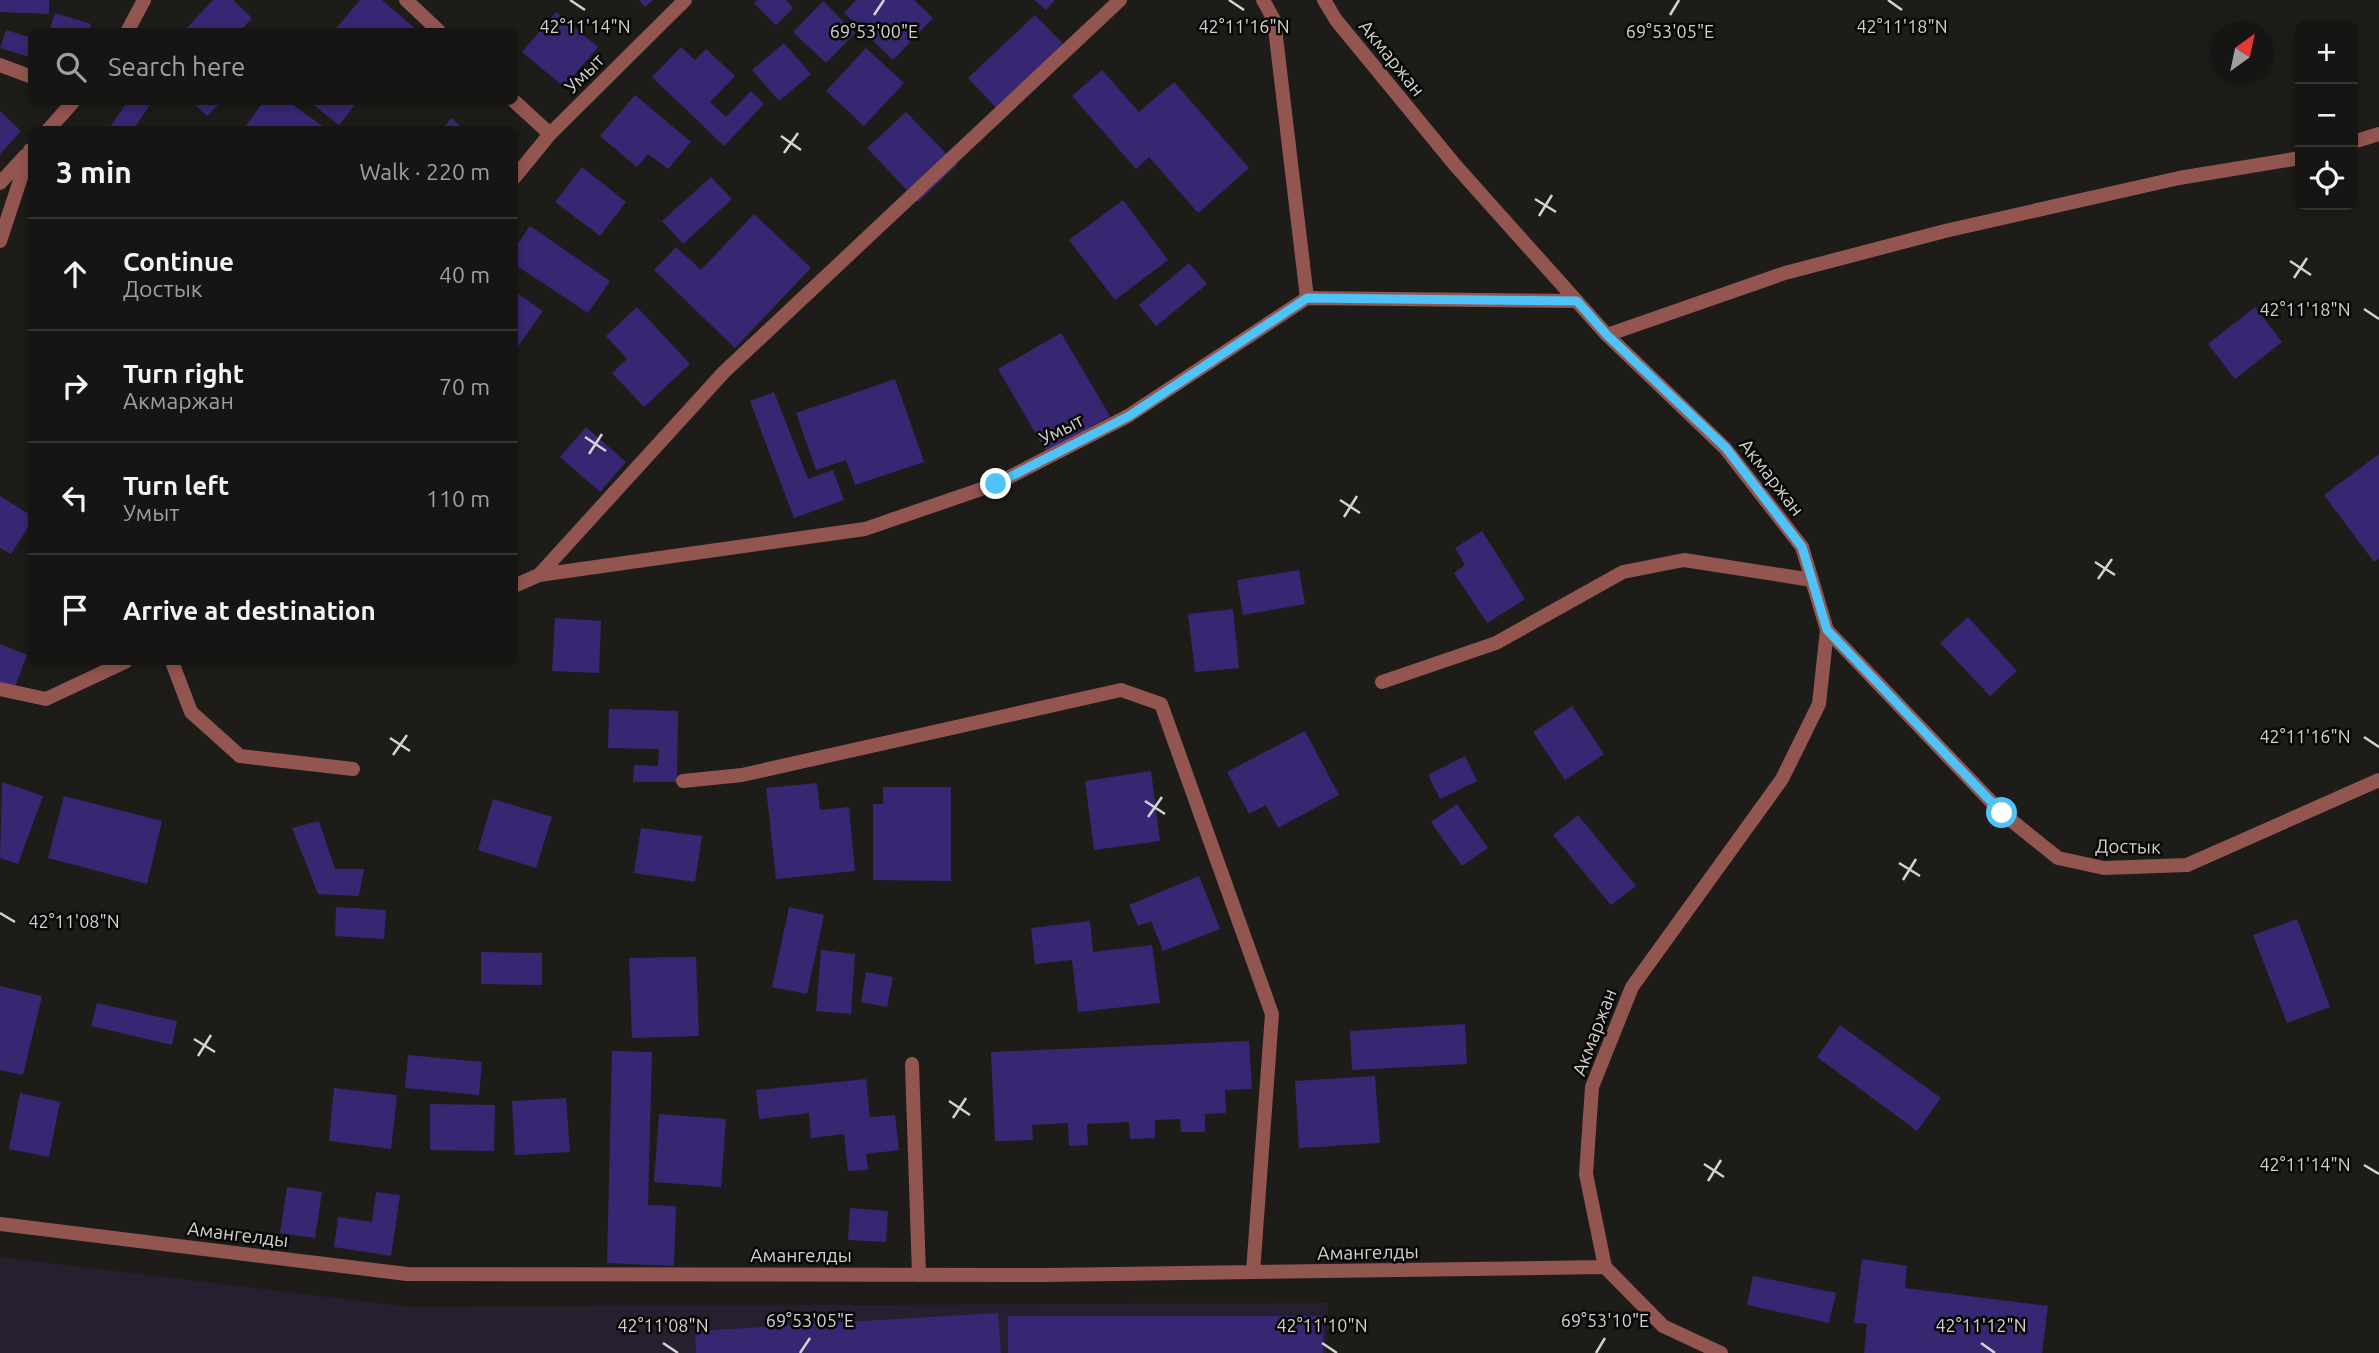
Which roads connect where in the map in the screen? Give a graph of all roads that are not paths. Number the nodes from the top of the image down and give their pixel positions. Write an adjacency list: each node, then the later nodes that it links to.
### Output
1 (406, 0): 8 (street)
2 (685, 0): 14 (street, Умыт)
3 (1120, 0): 26 (street, Умыт)
4 (1263, 0): 23 (street)
5 (1324, 0): 24 (street, Акмаржан)
6 (147, 2): 7 (street)
7 (130, 28)
8 (436, 28)
9 (0, 65): 10 (street)
10 (28, 76)
11 (71, 105): 13 (street)
12 (518, 105): 14 (street)
13 (52, 126)
14 (550, 134): 20 (street, Умыт)
15 (2379, 134): 16 (street)
16 (2358, 140)
17 (28, 152): 21 (street)
18 (28, 158): 22 (street)
19 (2295, 159): 25 (street)
20 (518, 173)
21 (0, 183)
22 (0, 241)
23 (1307, 298): 24 (street); 26 (street, Умыт)
24 (1577, 301): 25 (street, Акмаржан)
25 (1607, 335): 27 (street, Акмаржан)
26 (539, 575): 28 (street, Умыт)
27 (1812, 580): 29 (street, Акмаржан); 32 (street)
28 (518, 584)
29 (1827, 630): 35 (street, Достык); 39 (street, Акмаржан)
30 (119, 665): 33 (street)
31 (173, 665): 34 (street)
32 (1382, 682)
33 (0, 689)
34 (353, 769)
35 (2379, 780)
36 (683, 781): 40 (street)
37 (912, 1064): 41 (street)
38 (0, 1224): 41 (street, Амангелды)
39 (1605, 1267): 40 (street, Амангелды); 42 (street)
40 (1253, 1272): 41 (street, Амангелды)
41 (919, 1275)
42 (1721, 1353)

